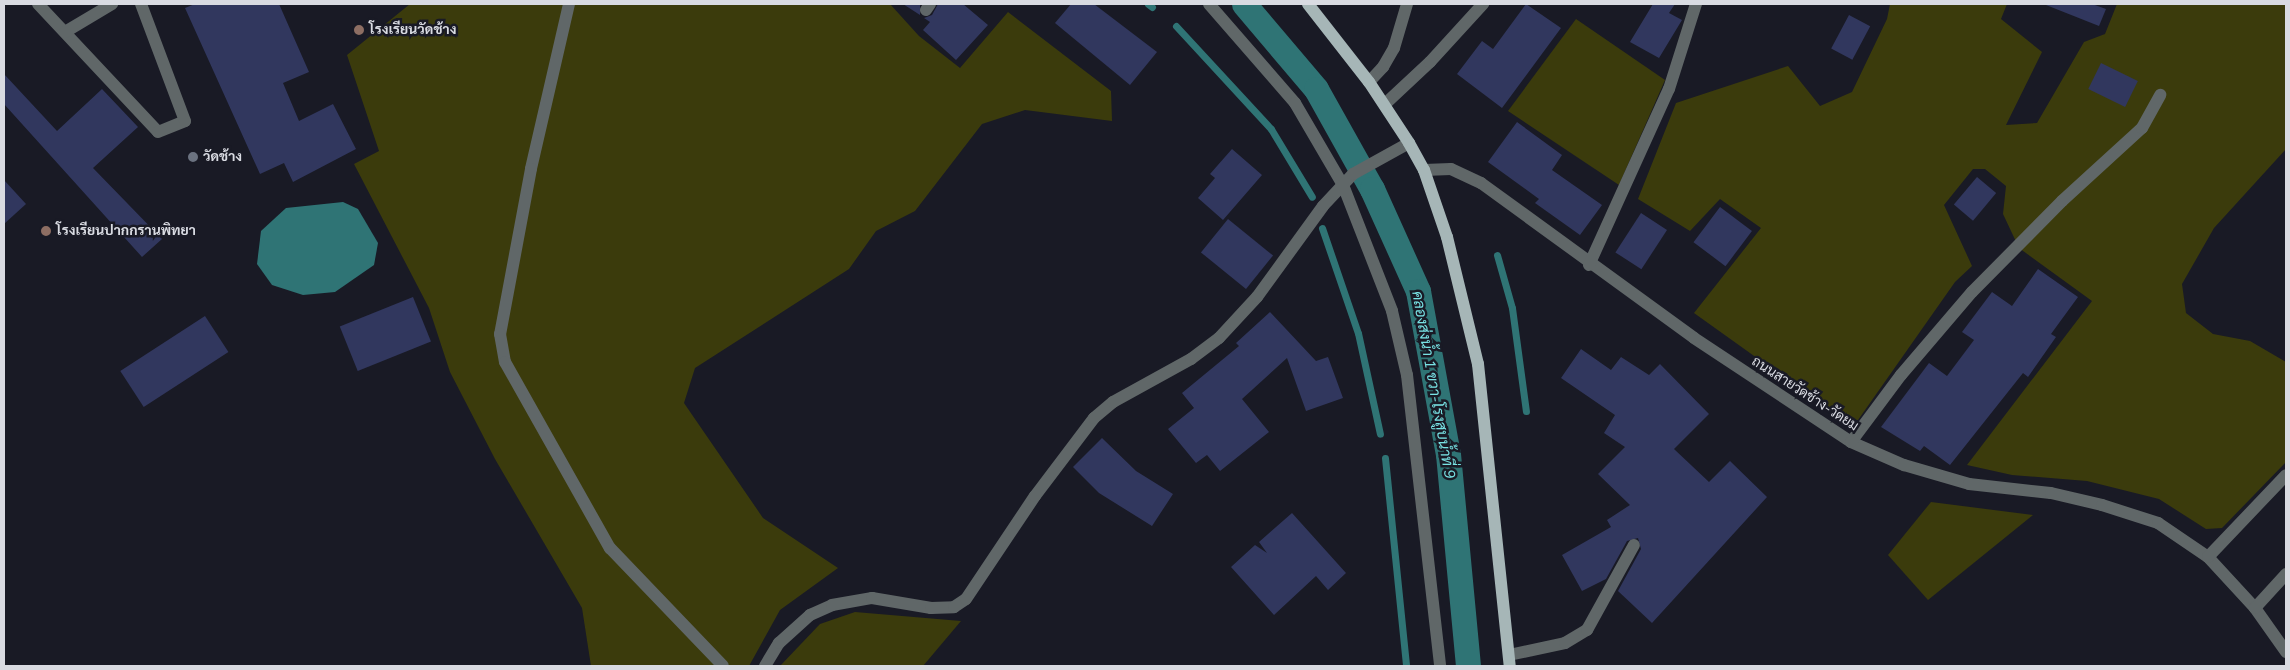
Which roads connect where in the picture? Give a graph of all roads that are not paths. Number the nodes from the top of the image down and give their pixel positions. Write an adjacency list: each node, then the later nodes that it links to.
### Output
1 (38, 4): 10 (street)
2 (112, 4): 10 (street)
3 (141, 4): 10 (street)
4 (569, 4): 26 (street)
5 (1209, 4): 16 (street)
6 (1308, 4): 11 (main road)
7 (1406, 4): 11 (street)
8 (1483, 4): 13 (street)
9 (1696, 4): 17 (street)
10 (65, 32)
11 (1369, 82): 13 (main road)
12 (2160, 94): 18 (street)
13 (1385, 104): 14 (main road)
14 (1409, 143): 15 (main road); 16 (street)
15 (1424, 170): 17 (street, ถนนสายวัดช้าง-วัดยม); 25 (main road)
16 (1343, 185): 27 (street); 28 (street)
17 (1590, 265): 18 (street, ถนนสายวัดช้าง-วัดยม)
18 (1851, 442): 21 (street, ถนนสายวัดช้าง-วัดยม)
19 (2286, 475): 21 (street)
20 (1634, 545): 25 (street)
21 (2208, 557): 23 (street, ถนนสายวัดช้าง-วัดยม)
22 (2286, 574): 23 (street)
23 (2255, 608): 24 (street, ถนนสายวัดช้าง-วัดยม)
24 (2286, 652)
25 (1510, 661)
26 (723, 666)
27 (765, 666)
28 (1440, 666)

